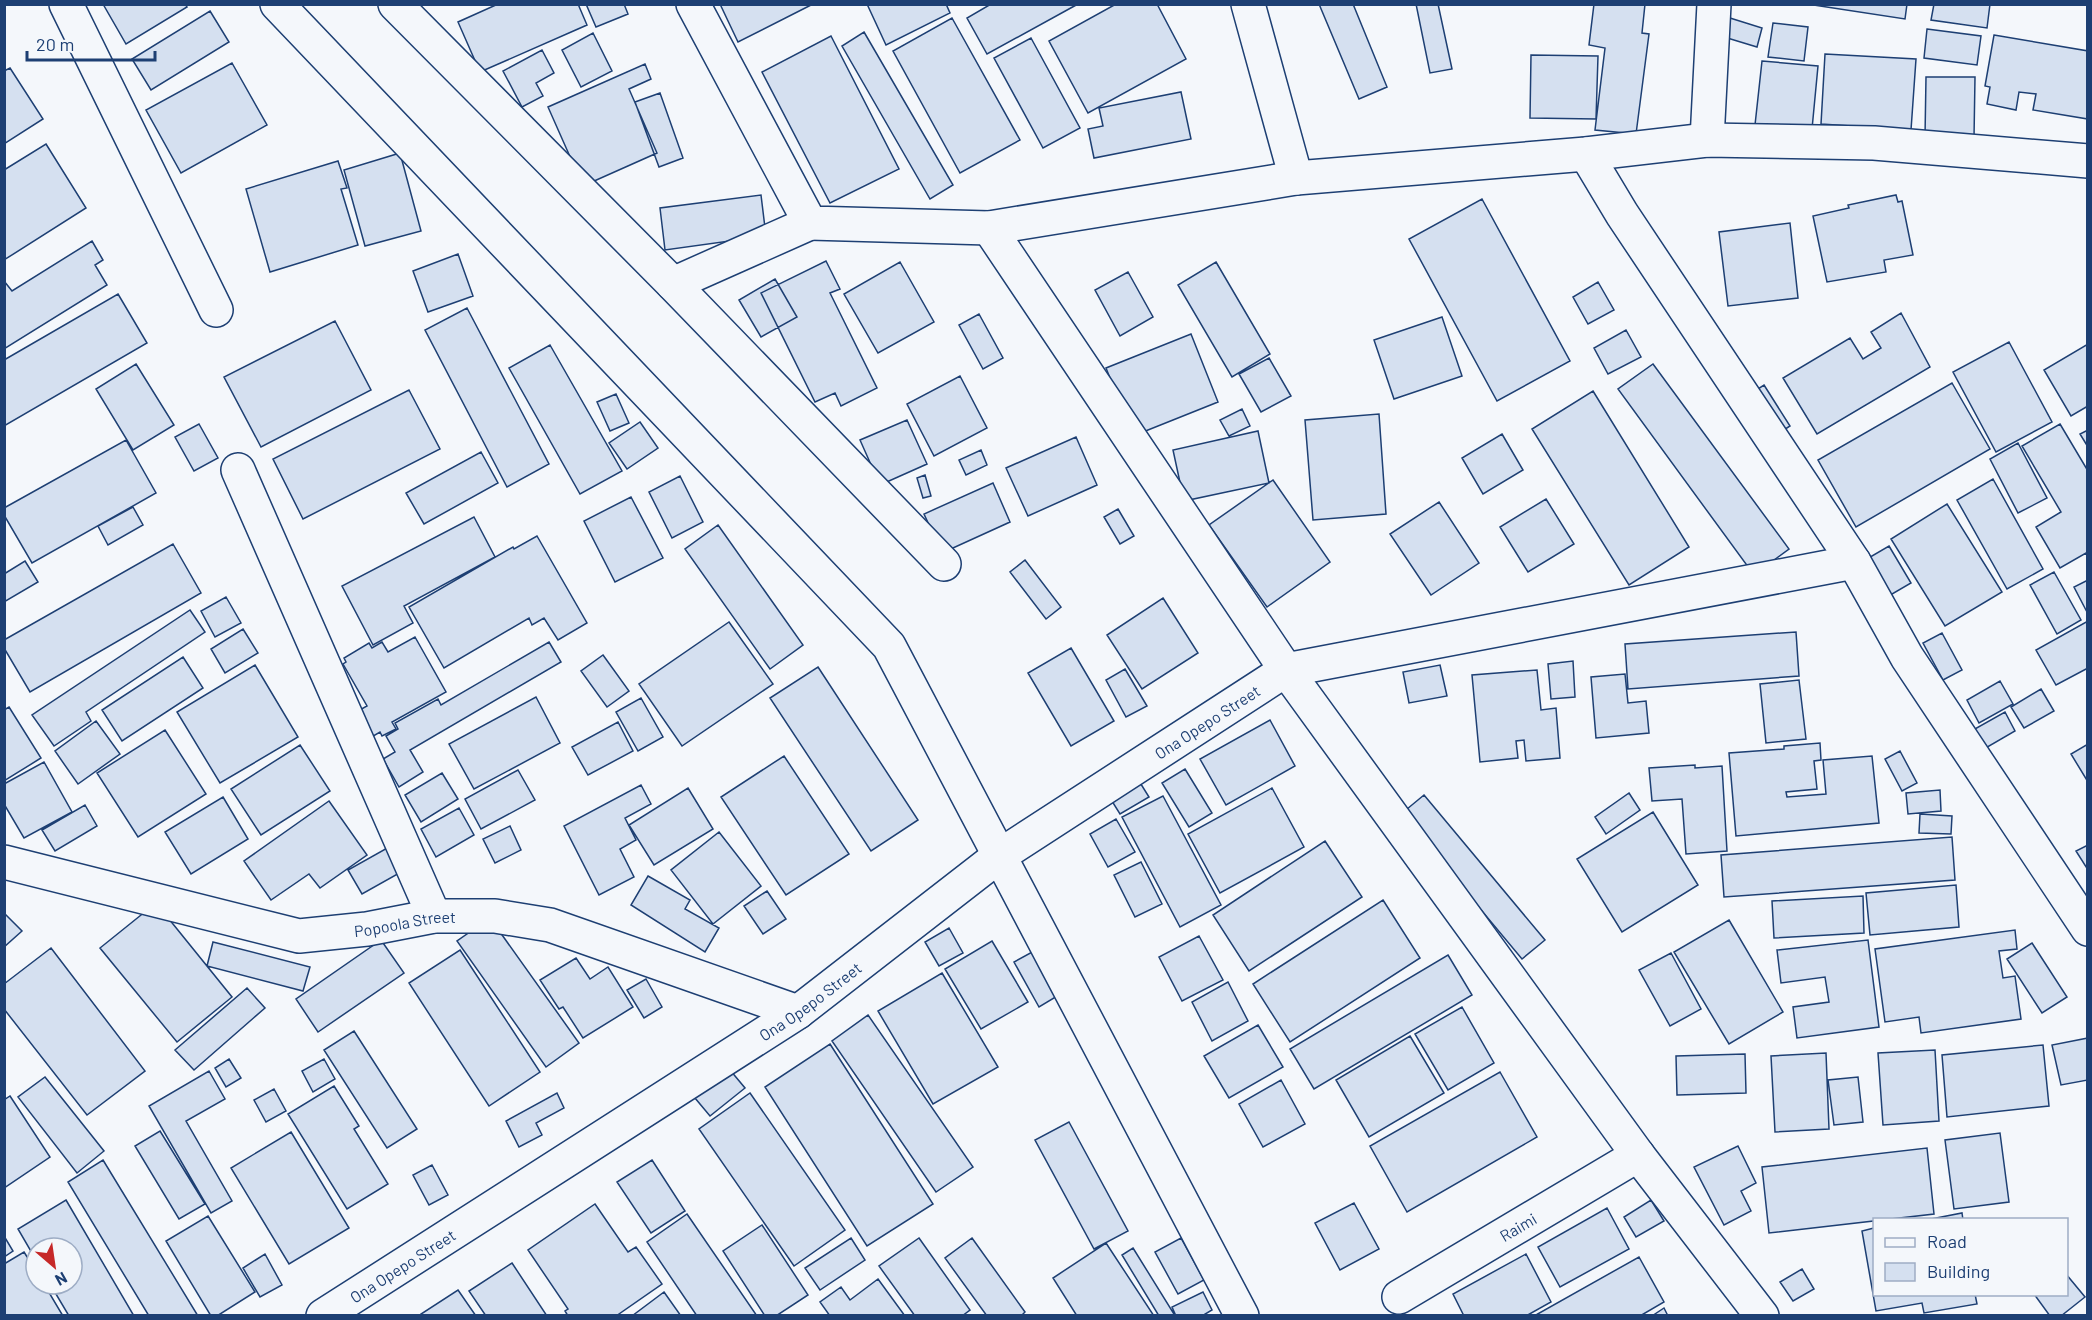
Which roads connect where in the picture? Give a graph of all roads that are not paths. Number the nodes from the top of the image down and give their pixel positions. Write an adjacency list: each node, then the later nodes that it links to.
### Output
1 (66, 4): 14 (street)
2 (277, 4): 19 (street)
3 (395, 4): 13 (street)
4 (693, 4): 11 (street)
5 (1248, 4): 10 (street)
6 (1714, 4): 7 (street)
7 (1707, 140): 8 (street); 9 (street)
8 (1586, 154): 10 (street); 16 (street)
9 (2088, 161)
10 (1296, 178): 12 (street)
11 (810, 223): 12 (street); 13 (street)
12 (989, 228): 18 (street)
13 (673, 284): 17 (street)
14 (216, 310)
15 (238, 470): 21 (street)
16 (1854, 562): 18 (street); 22 (street)
17 (944, 564)
18 (1286, 670): 19 (street, Ona Opepo Street); 24 (street)
19 (1005, 852): 23 (street, Ona Opepo Street); 28 (street)
20 (4, 862): 21 (street, Popoola Street)
21 (434, 916): 23 (street, Popoola Street)
22 (2088, 930)
23 (798, 1012): 26 (street, Ona Opepo Street)
24 (1638, 1155): 25 (street, Raimi); 29 (street)
25 (1399, 1297)
26 (359, 1306): 27 (street, Ona Opepo Street)
27 (323, 1316)
28 (1242, 1316)
29 (1762, 1316)

